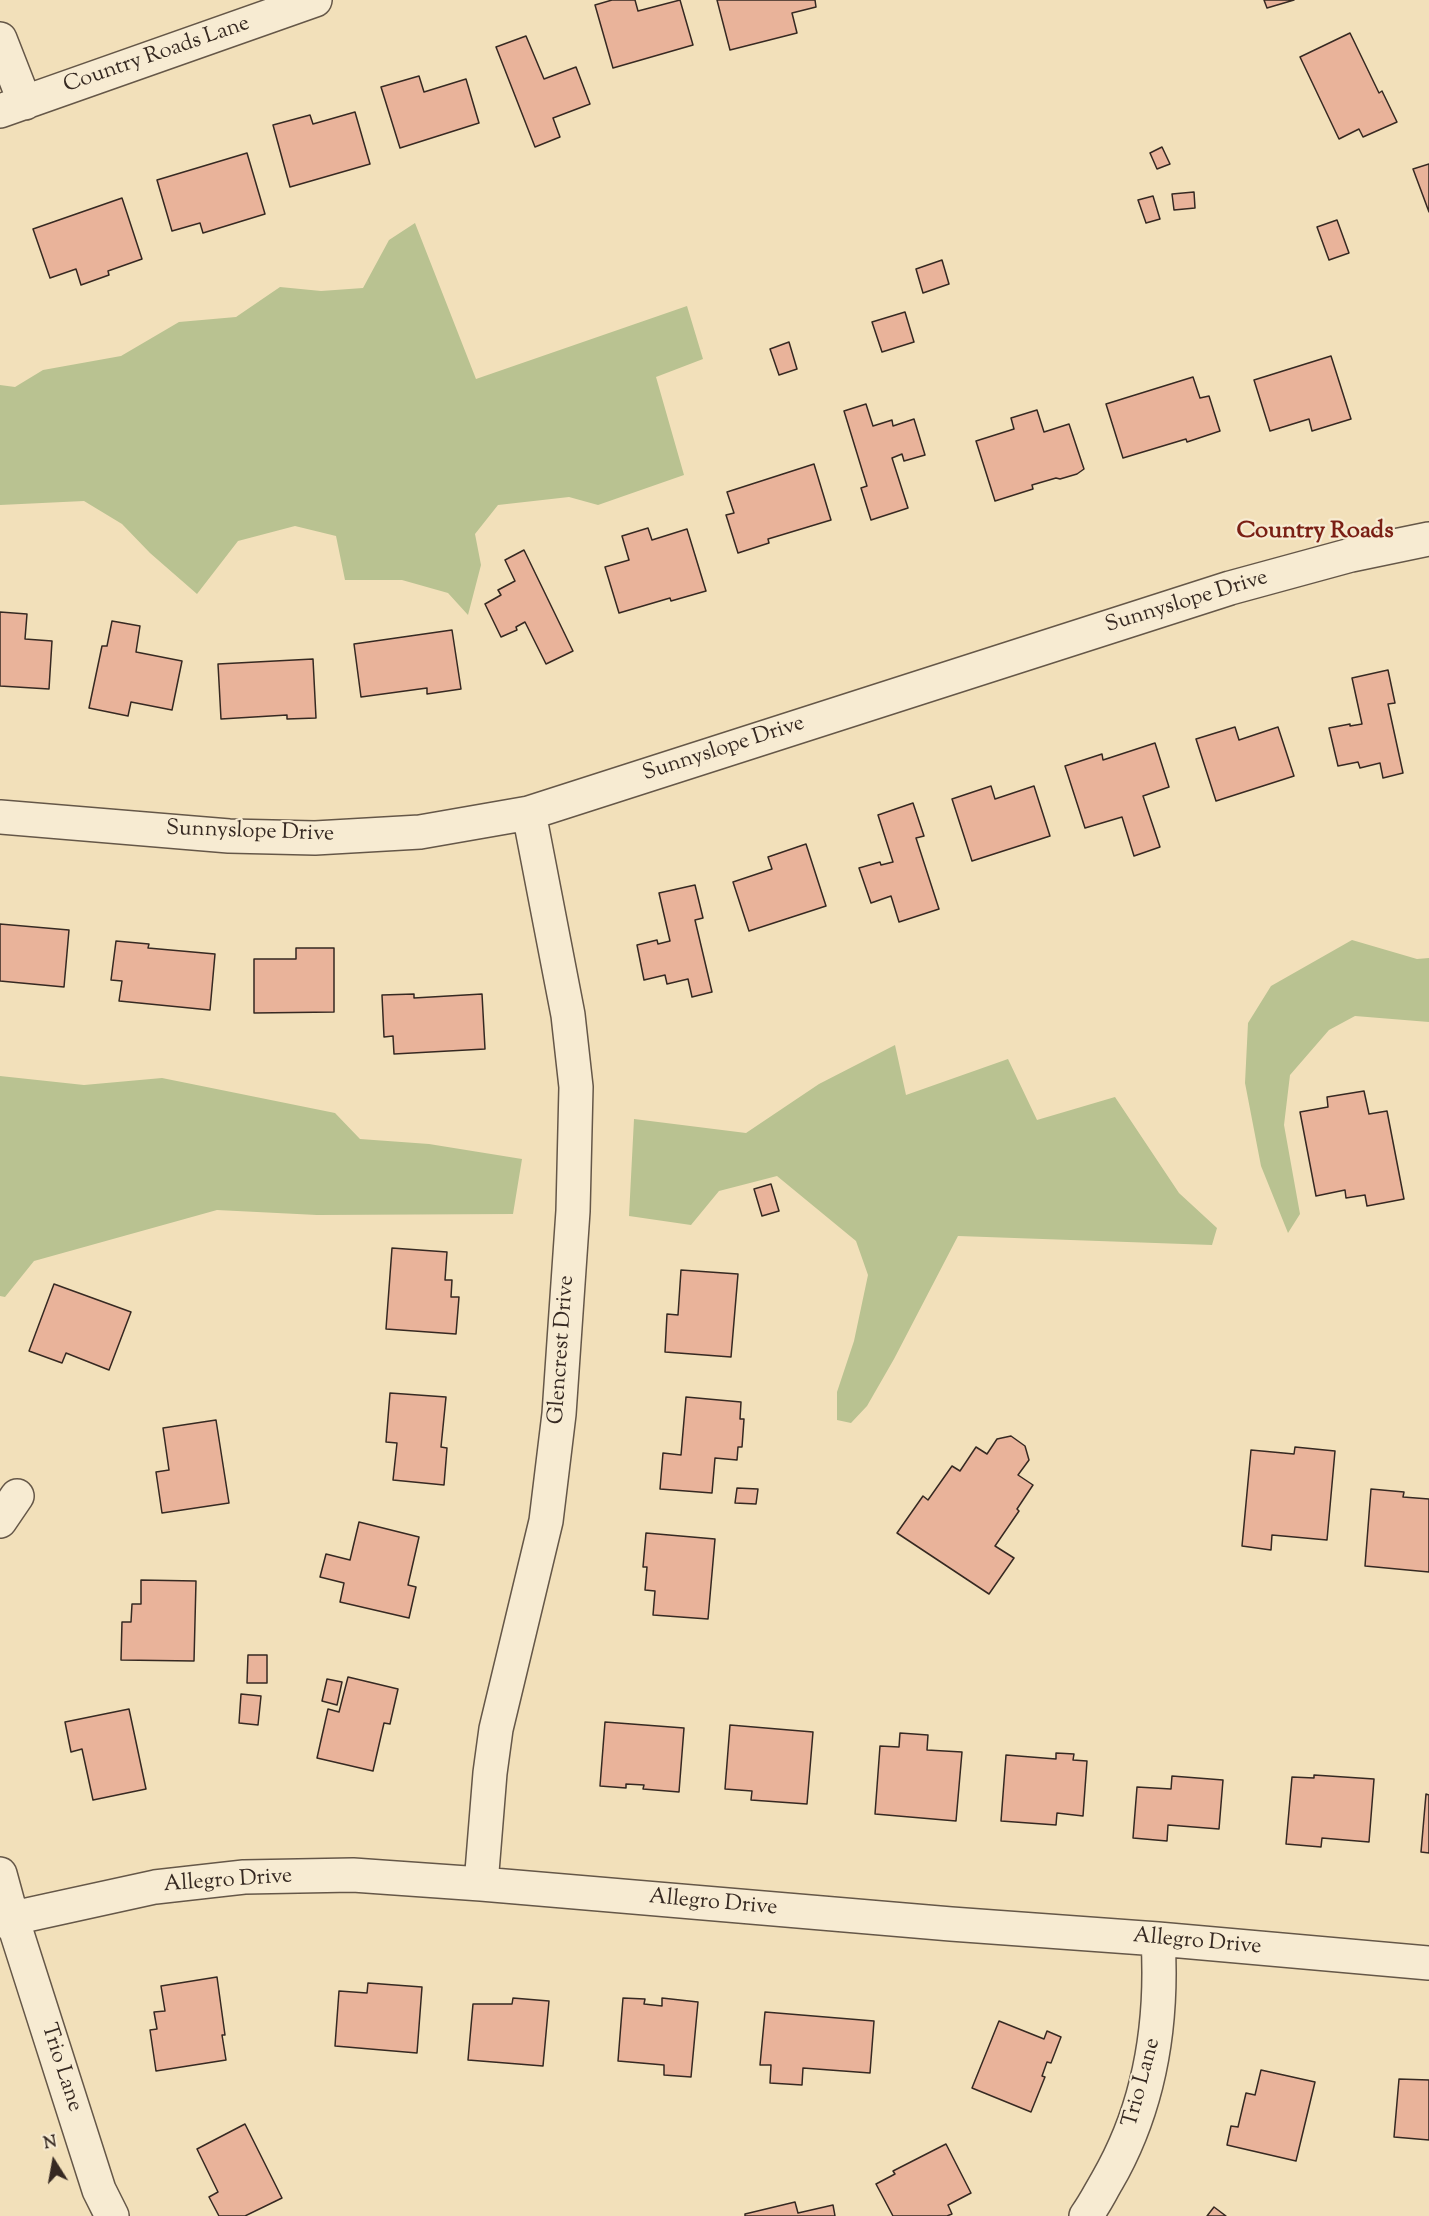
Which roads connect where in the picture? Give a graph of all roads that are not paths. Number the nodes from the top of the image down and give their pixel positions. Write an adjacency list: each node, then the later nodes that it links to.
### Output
1 (315, 0): 3 (street, Country Roads Lane)
2 (0, 39): 3 (street)
3 (12, 107)
4 (1429, 539): 5 (street, Sunnyslope Drive)
5 (529, 813): 6 (street, Sunnyslope Drive); 8 (street, Glencrest Drive)
6 (0, 818)
7 (0, 1874): 9 (street, Trio Lane)
8 (482, 1884): 9 (street, Allegro Drive); 10 (street, Allegro Drive)
9 (6, 1920): 12 (street, Trio Lane)
10 (1158, 1939): 11 (street, Allegro Drive); 13 (street, Trio Lane)
11 (1429, 1963)
12 (112, 2216)
13 (1086, 2216)

